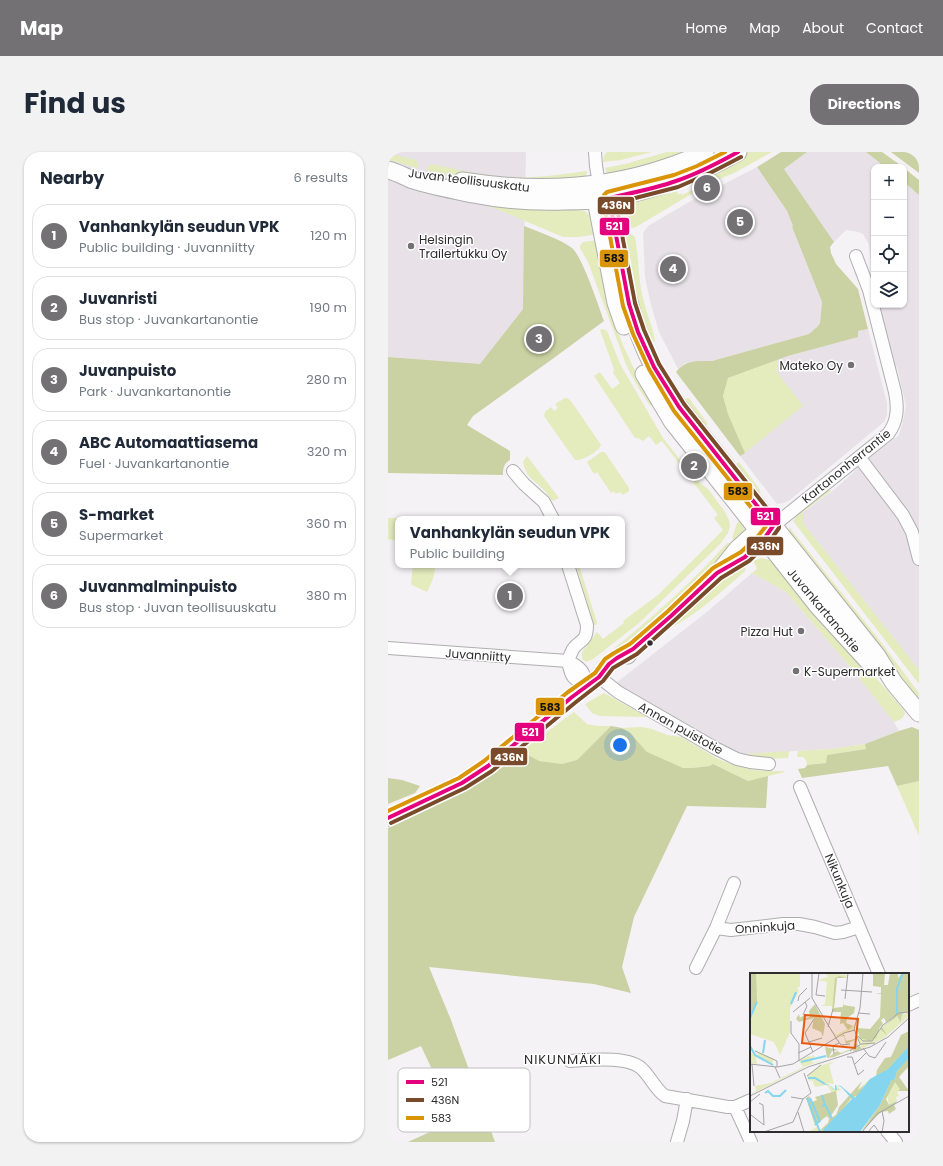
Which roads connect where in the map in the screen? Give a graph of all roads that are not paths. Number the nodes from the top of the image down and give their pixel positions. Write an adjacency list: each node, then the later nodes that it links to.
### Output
1 (595, 152): 5 (street)
2 (704, 152): 5 (main road, Juvan teollisuuskatu)
3 (738, 152): 5 (main road, Juvan teollisuuskatu)
4 (392, 171): 5 (main road, Juvan teollisuuskatu)
5 (601, 194): 10 (main road, Juvankartanontie)
6 (856, 256): 7 (street, Kartanonherrantie)
7 (859, 457): 10 (street, Kartanonherrantie); 11 (street)
8 (513, 472): 9 (street)
9 (551, 516)
10 (765, 532): 15 (street); 16 (main road, Juvankartanontie)
11 (919, 559)
12 (569, 568): 14 (street)
13 (388, 648): 14 (street, Juvanniitty)
14 (568, 662): 15 (street)
15 (594, 682): 17 (street, Annan puistotie); 19 (street)
16 (919, 713)
17 (769, 764)
18 (800, 788): 21 (street, Nikunkuja)
19 (388, 818)
20 (734, 884): 22 (street, Onninkuja)
21 (859, 927): 22 (street, Onninkuja); 24 (street, Nikunkuja)
22 (716, 928): 23 (street, Onninkuja)
23 (696, 968)
24 (879, 973)
25 (919, 1000): 26 (street)
26 (909, 1005)
27 (570, 1062): 28 (street)
28 (687, 1100): 30 (street); 32 (street)
29 (750, 1100): 30 (street)
30 (734, 1107): 33 (street)
31 (888, 1132): 34 (street)
32 (677, 1142)
33 (751, 1142)
34 (896, 1142)

